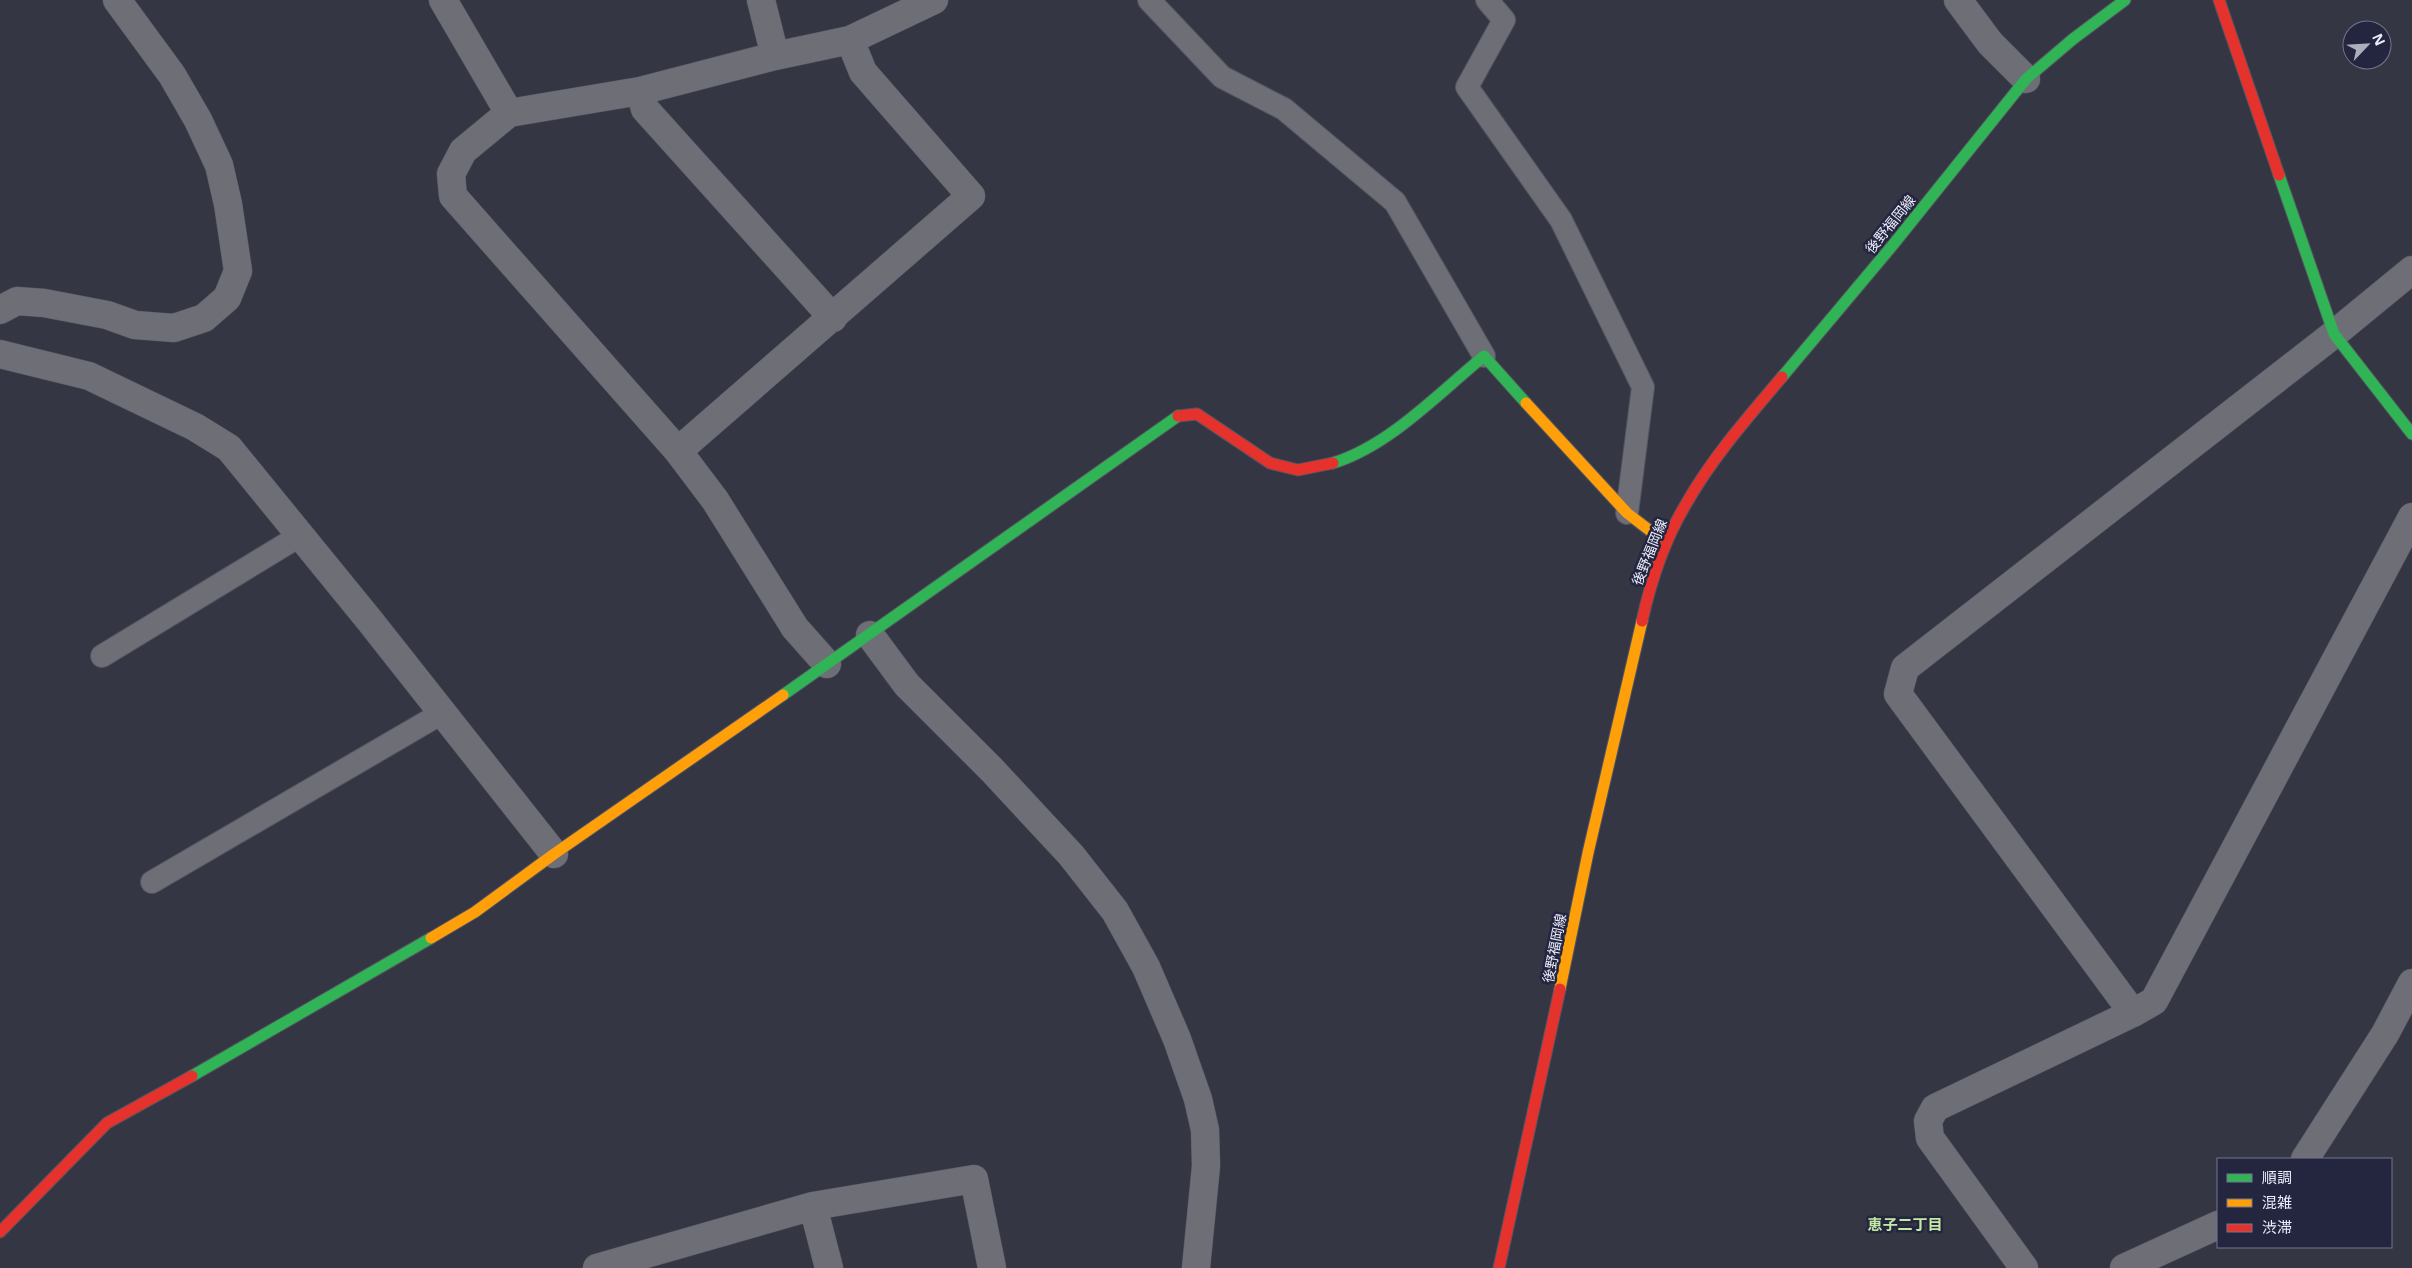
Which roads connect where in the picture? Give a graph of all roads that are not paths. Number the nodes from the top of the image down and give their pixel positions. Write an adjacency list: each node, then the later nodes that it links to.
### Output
1 (117, 0): 16 (street)
2 (443, 0): 14 (street)
3 (761, 0): 11 (street)
4 (934, 0): 10 (street)
5 (1149, 0): 20 (lane)
6 (1487, 0): 23 (lane)
7 (1958, 0): 12 (street)
8 (2125, 0): 12 (street, 後野福岡線)
9 (2218, 0): 18 (street)
10 (850, 40): 11 (street); 17 (street)
11 (775, 56): 13 (street)
12 (2026, 79): 26 (street, 後野福岡線)
13 (640, 91): 14 (street); 17 (street)
14 (509, 113): 22 (street)
15 (2412, 270): 18 (street)
16 (0, 310)
17 (833, 318): 22 (street)
18 (2334, 334): 21 (street); 34 (street)
19 (0, 354): 25 (street)
20 (1484, 356): 23 (street); 27 (street)
21 (2412, 434)
22 (678, 451): 29 (street)
23 (1627, 513): 26 (street)
24 (2412, 517): 34 (street)
25 (301, 535): 28 (lane); 30 (street)
26 (1666, 543): 43 (street, 後野福岡線)
27 (870, 635): 29 (street); 42 (street)
28 (102, 656)
29 (827, 664): 31 (street)
30 (442, 713): 31 (street); 32 (lane)
31 (554, 854): 38 (street)
32 (152, 882)
33 (2412, 983): 35 (street)
34 (2133, 1012): 44 (street)
35 (2306, 1158)
36 (813, 1206): 39 (street); 40 (street); 41 (street)
37 (2217, 1225): 45 (street)
38 (0, 1232)
39 (597, 1268)
40 (829, 1268)
41 (992, 1268)
42 (1196, 1268)
43 (1499, 1268)
44 (2024, 1268)
45 (2124, 1268)

